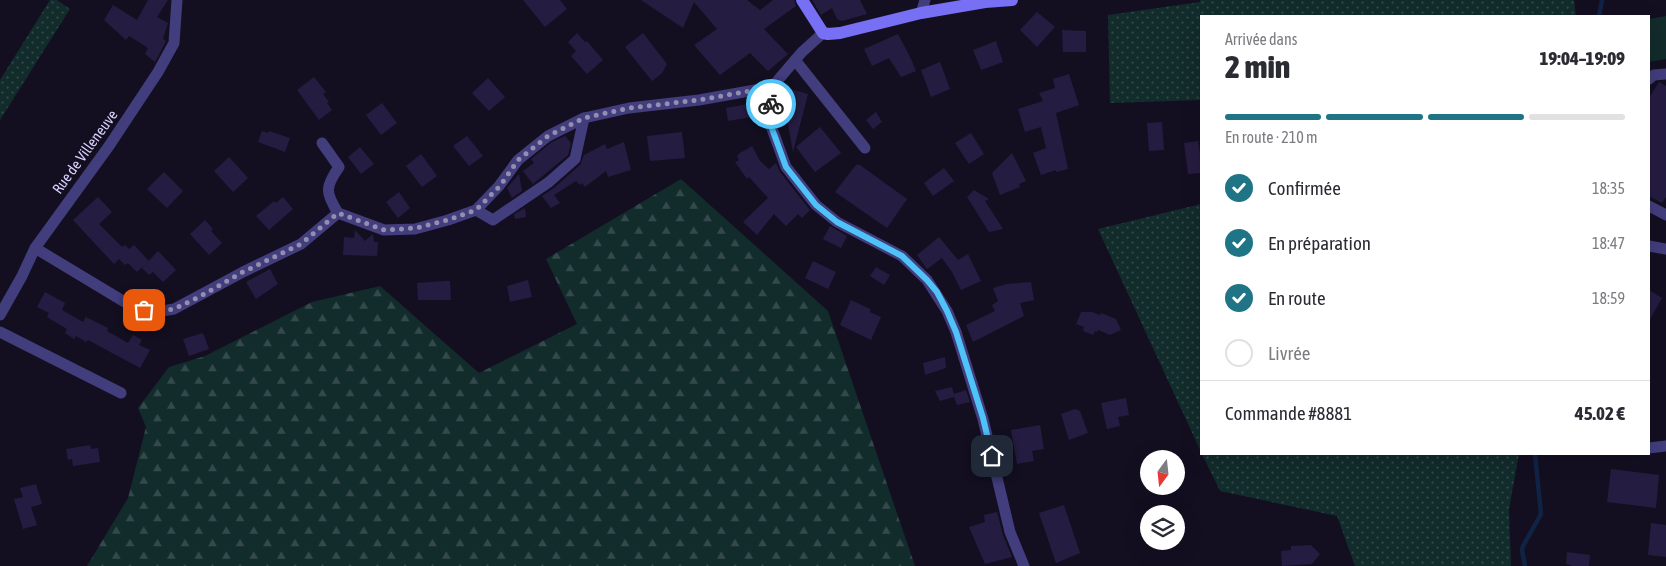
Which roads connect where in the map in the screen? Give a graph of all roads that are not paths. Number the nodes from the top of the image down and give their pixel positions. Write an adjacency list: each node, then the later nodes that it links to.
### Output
1 (177, 0): 19 (street, Rue de Villeneuve)
2 (802, 0): 6 (main road)
3 (925, 0): 5 (street)
4 (1012, 0): 5 (main road)
5 (922, 13): 6 (main road)
6 (823, 33): 7 (street)
7 (795, 60): 10 (street); 13 (street)
8 (1666, 74): 9 (street)
9 (1650, 79)
10 (772, 87): 11 (street); 26 (street)
11 (584, 118): 15 (street); 15 (street)
12 (322, 143): 16 (street)
13 (865, 148)
14 (1650, 207): 17 (street)
15 (476, 210): 16 (street)
16 (338, 213): 19 (street)
17 (1666, 215)
18 (1650, 246): 20 (street)
19 (35, 248): 21 (street, Rue de Villeneuve)
20 (1666, 249)
21 (0, 315)
22 (0, 332): 23 (street)
23 (121, 393)
24 (1666, 446): 25 (street)
25 (1650, 448)
26 (1024, 566)

